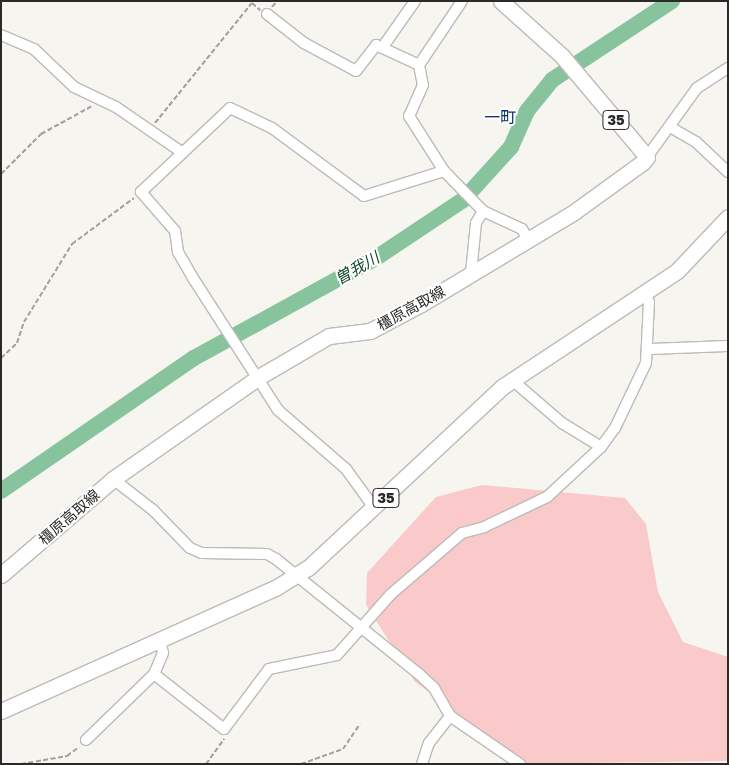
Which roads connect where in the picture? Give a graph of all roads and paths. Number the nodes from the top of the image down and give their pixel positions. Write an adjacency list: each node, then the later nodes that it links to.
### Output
1 (277, 1): 5 (path)
2 (415, 1): 7 (street)
3 (462, 1): 8 (street)
4 (501, 1): 14 (main road, 35)
5 (266, 14): 7 (street); 12 (path)
6 (1, 35): 10 (street)
7 (382, 48): 8 (street)
8 (419, 64): 17 (street)
9 (728, 68): 11 (street)
10 (97, 102): 12 (street); 16 (path)
11 (670, 127): 14 (street); 15 (street)
12 (149, 131): 13 (street)
13 (183, 153): 17 (street); 18 (street)
14 (647, 157): 21 (main road, 橿原高取線)
15 (728, 172)
16 (1, 174)
17 (448, 175): 19 (street)
18 (142, 192): 26 (path); 27 (street)
19 (482, 209): 21 (street); 22 (street)
20 (728, 217): 23 (main road, 35)
21 (527, 238): 22 (main road, 橿原高取線)
22 (471, 273): 27 (main road, 橿原高取線)
23 (644, 293): 25 (street); 28 (main road, 35)
24 (728, 346): 25 (street)
25 (649, 349): 29 (street)
26 (1, 358)
27 (257, 378): 30 (main road, 橿原高取線); 31 (street)
28 (511, 379): 29 (street); 31 (main road, 35)
29 (601, 447): 34 (street)
30 (113, 480): 32 (main road, 橿原高取線); 33 (street)
31 (375, 509): 33 (main road, 35)
32 (1, 575)
33 (296, 576): 34 (street); 35 (main road, 35)
34 (360, 628): 38 (street); 40 (street)
35 (160, 638): 36 (street); 37 (main road, 35)
36 (154, 674): 40 (street); 41 (street)
37 (1, 711)
38 (450, 716): 45 (street); 46 (street)
39 (360, 724): 44 (path)
40 (224, 729): 43 (path)
41 (86, 740): 42 (path)
42 (21, 764)
43 (206, 764)
44 (301, 764)
45 (422, 764)
46 (520, 764)

